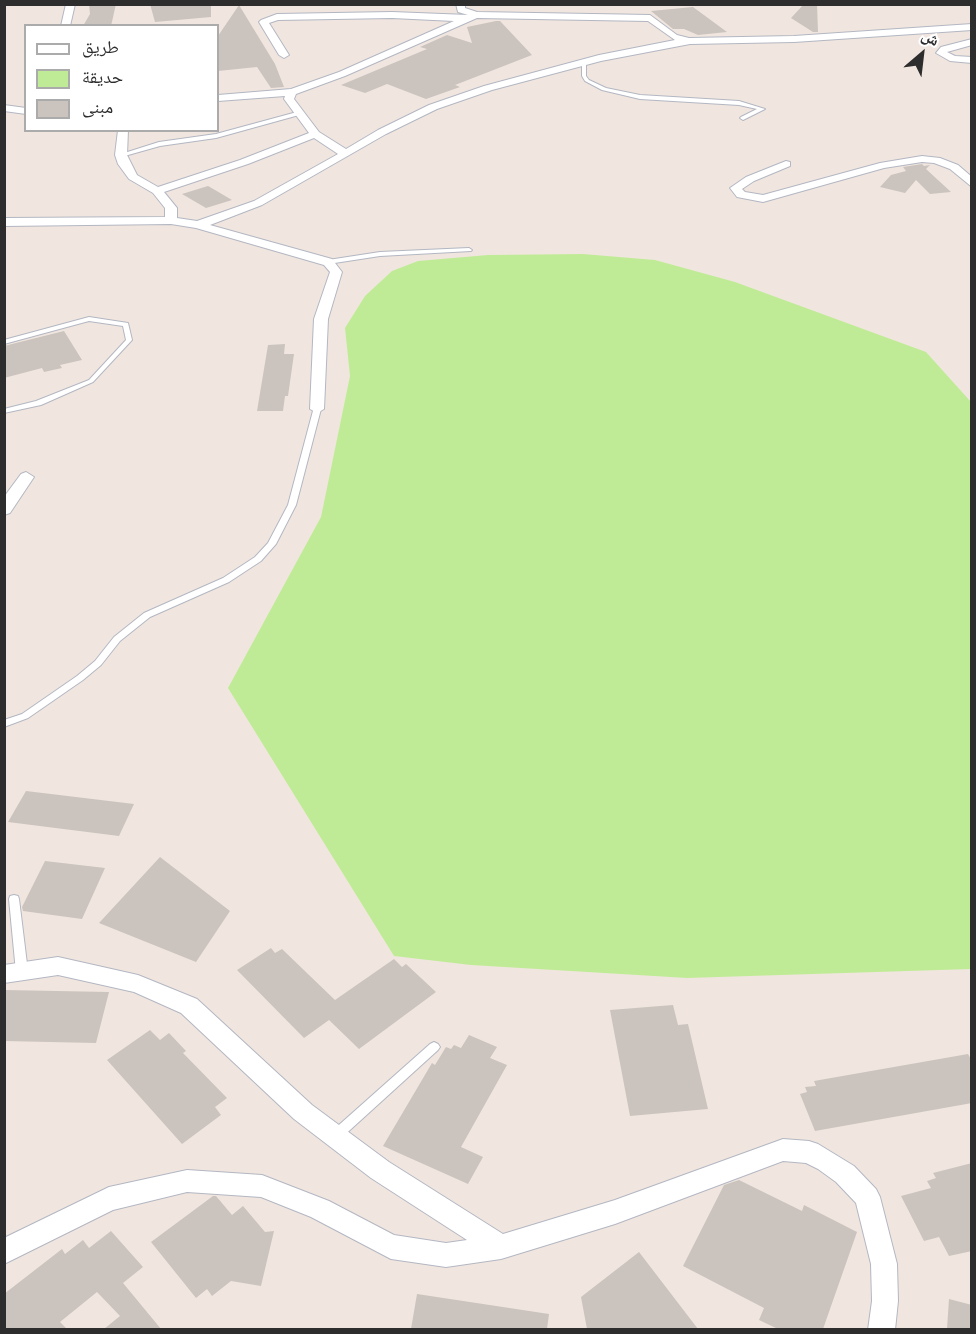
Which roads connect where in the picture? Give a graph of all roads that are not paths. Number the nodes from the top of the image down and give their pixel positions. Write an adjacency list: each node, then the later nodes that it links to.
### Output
1 (71, 4): 6 (street)
2 (460, 4): 4 (street)
3 (643, 5): 5 (street)
4 (473, 17): 5 (street); 10 (street); 13 (street)
5 (650, 18): 8 (street)
6 (66, 24)
7 (972, 27): 8 (street)
8 (670, 39): 12 (street)
9 (972, 42): 11 (street)
10 (284, 55)
11 (972, 60)
12 (584, 62): 18 (lane); 21 (street)
13 (292, 92): 14 (street); 17 (street)
14 (219, 98)
15 (4, 108): 16 (street)
16 (24, 111)
17 (297, 114): 20 (street); 22 (lane)
18 (742, 118)
19 (123, 132): 22 (street)
20 (315, 134): 21 (street); 25 (street)
21 (346, 153): 28 (street)
22 (121, 154): 25 (street)
23 (786, 164): 24 (street)
24 (972, 184)
25 (157, 191): 26 (street)
26 (171, 220): 27 (street); 28 (street)
27 (4, 222)
28 (198, 225): 30 (street)
29 (469, 250): 30 (lane)
30 (328, 262): 32 (street)
31 (4, 342): 33 (lane)
32 (317, 409): 36 (lane)
33 (4, 411)
34 (26, 477): 35 (street)
35 (4, 510)
36 (4, 724)
37 (14, 899): 38 (lane)
38 (14, 973): 40 (street)
39 (434, 1047): 40 (lane)
40 (335, 1136): 41 (street)
41 (501, 1247): 42 (street); 43 (street)
42 (4, 1252)
43 (881, 1329)

